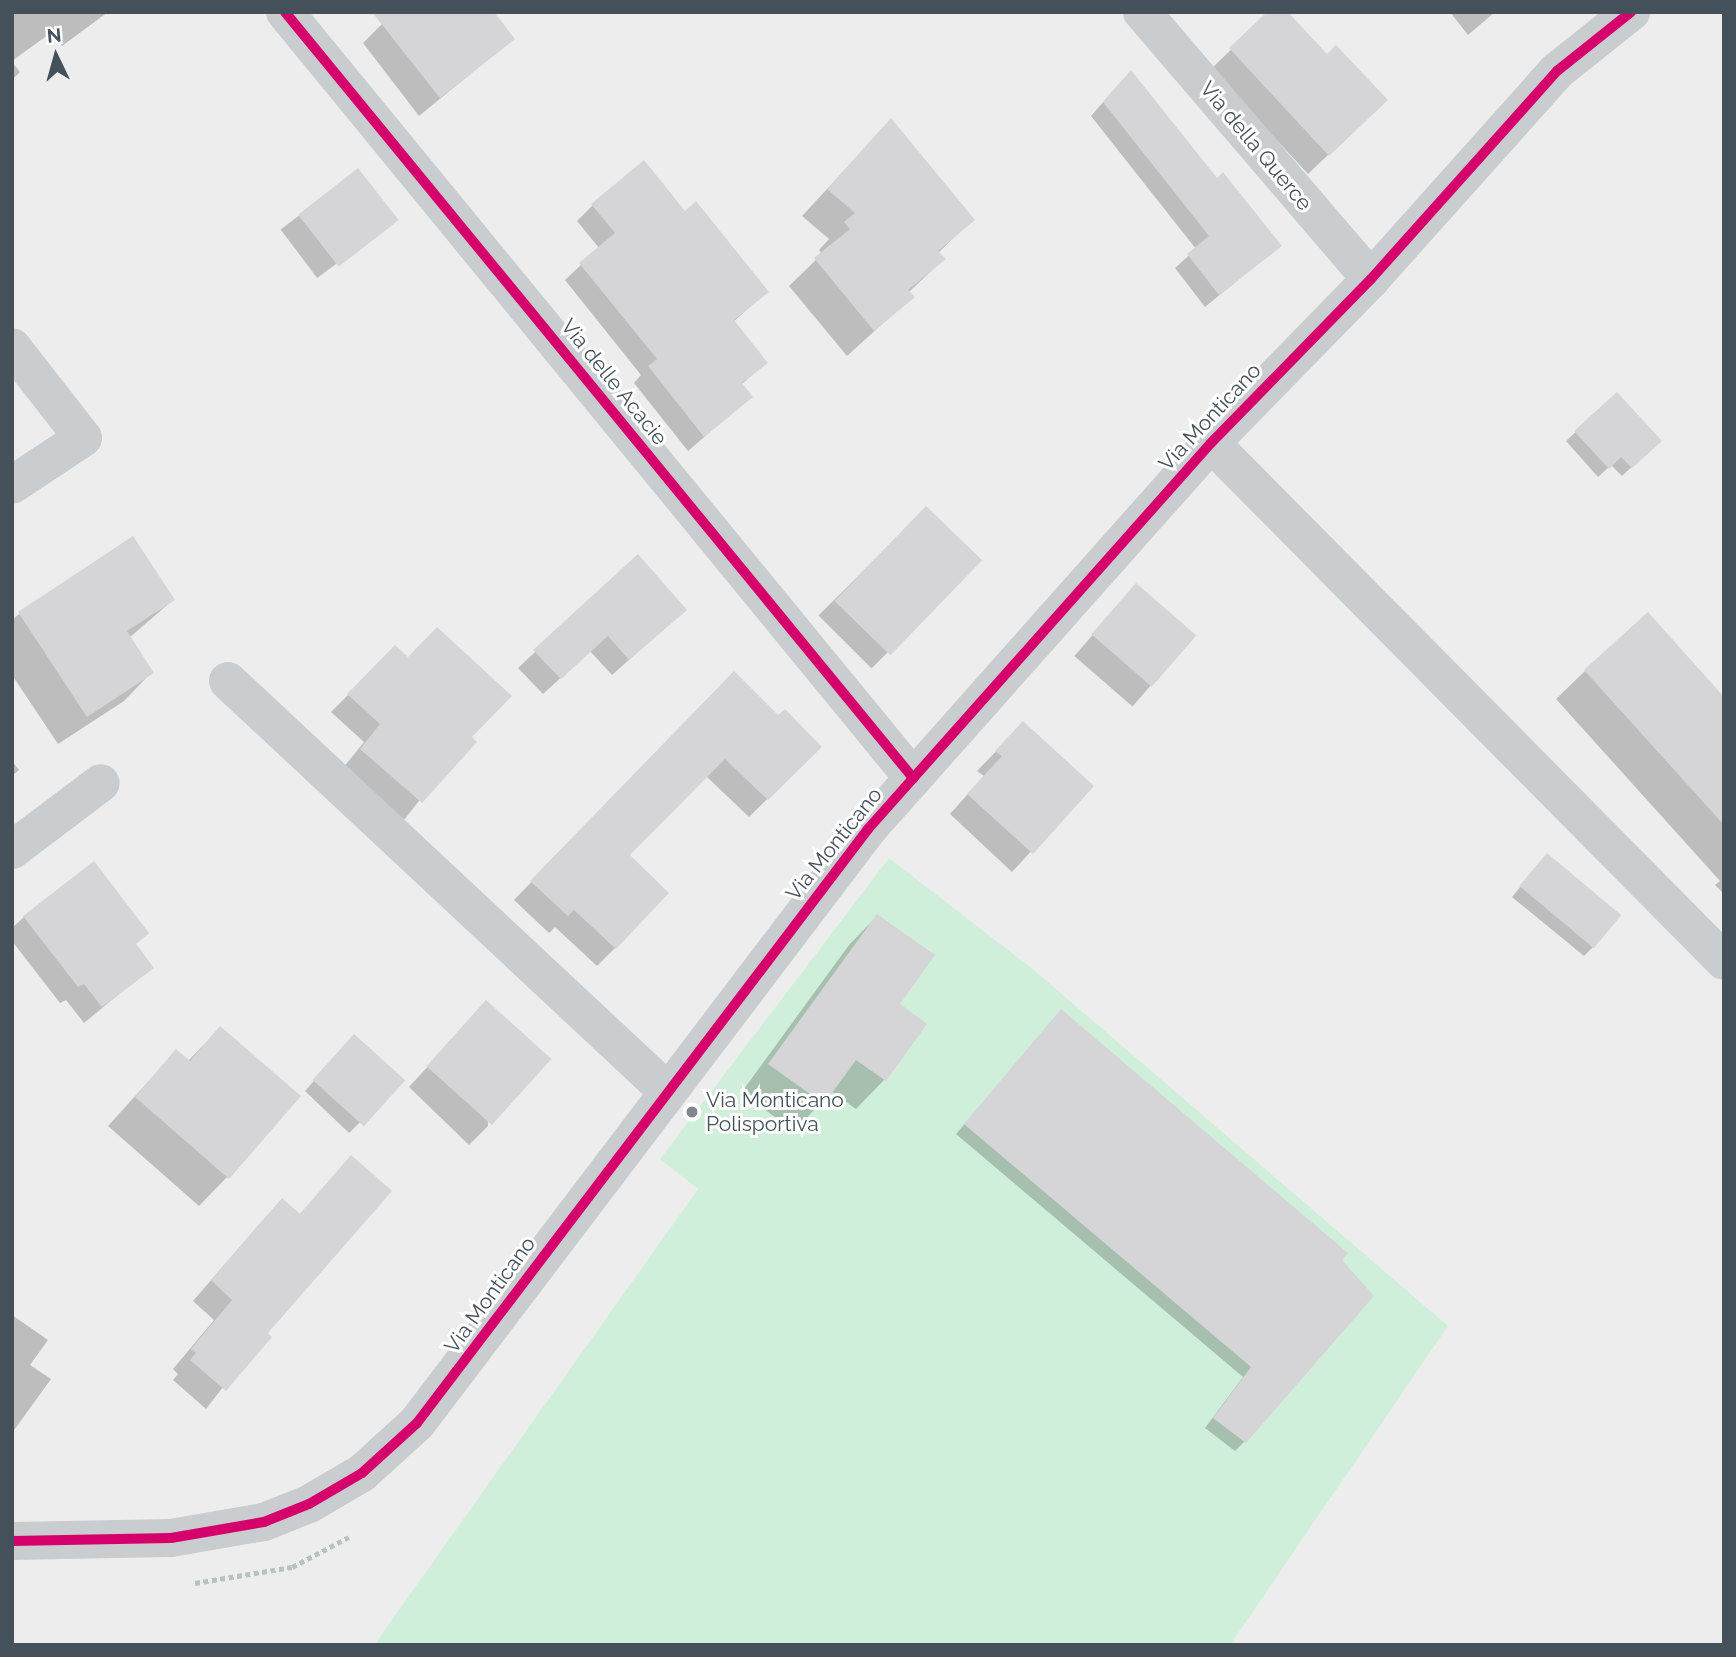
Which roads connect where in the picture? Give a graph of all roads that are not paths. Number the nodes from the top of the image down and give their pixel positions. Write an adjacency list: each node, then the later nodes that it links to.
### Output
1 (285, 12): 9 (street, Via delle Acacie)
2 (1142, 12): 4 (street, Via della Querce)
3 (1631, 12): 4 (street, Via Monticano)
4 (1371, 279): 6 (street, Via Monticano)
5 (12, 347): 7 (street)
6 (1211, 443): 9 (street, Via Monticano); 12 (street)
7 (12, 485)
8 (228, 681): 13 (street)
9 (913, 778): 13 (street, Via Monticano)
10 (101, 783): 11 (street)
11 (12, 850)
12 (1724, 961)
13 (666, 1090): 14 (street, Via Monticano)
14 (12, 1541)

